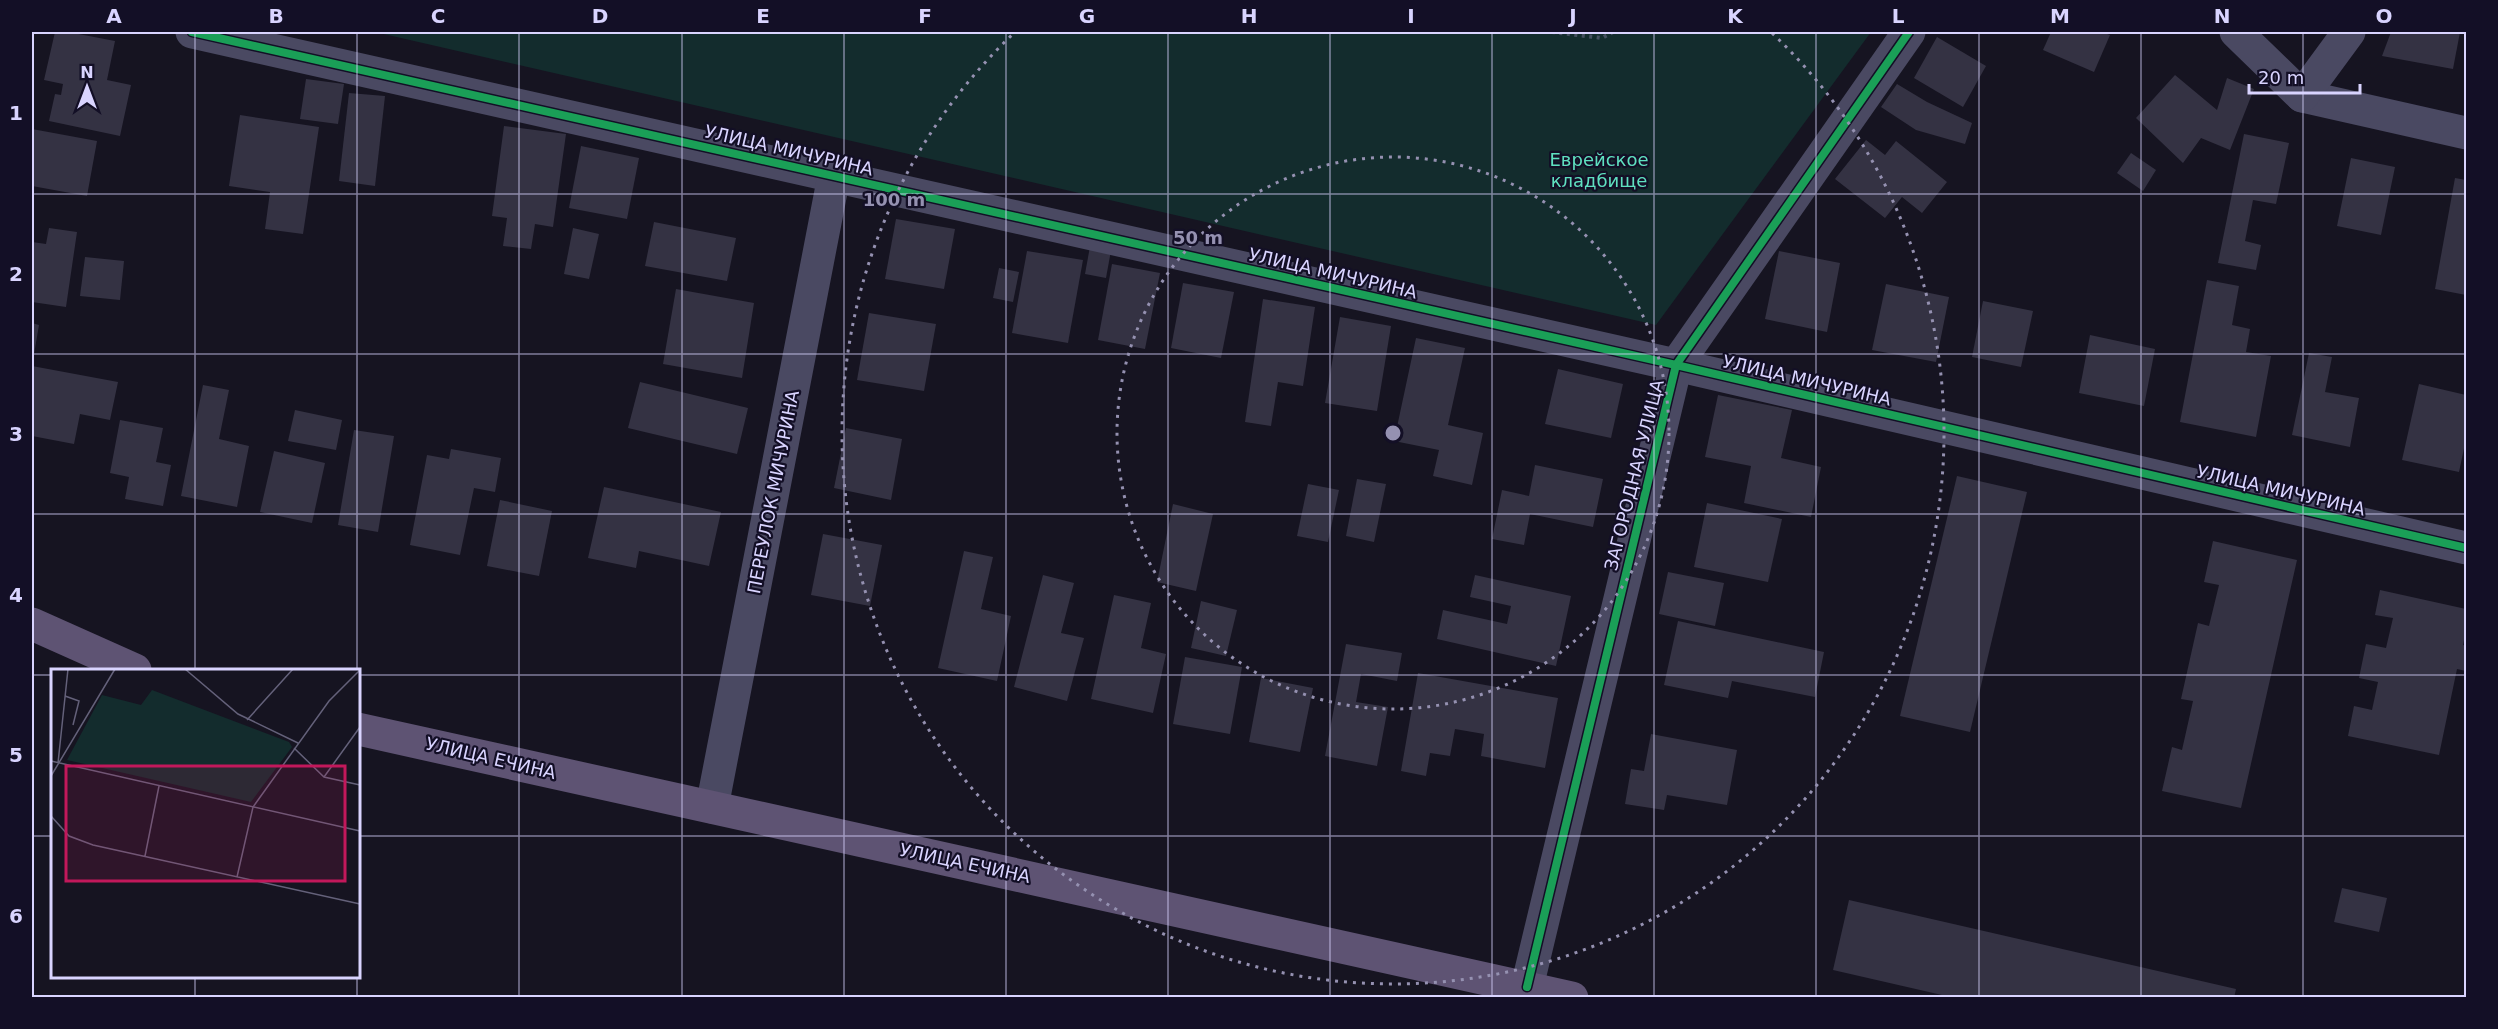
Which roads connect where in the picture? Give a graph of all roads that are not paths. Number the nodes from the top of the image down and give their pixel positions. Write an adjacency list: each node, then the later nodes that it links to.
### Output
1 (192, 32): 7 (street, УЛИЦА МИЧУРИНА)
2 (1909, 32): 8 (street, ЗАГОРОДНАЯ УЛИЦА)
3 (2236, 32): 5 (street)
4 (2349, 32): 5 (street)
5 (2302, 96): 6 (street)
6 (2466, 133)
7 (834, 176): 8 (street, УЛИЦА МИЧУРИНА); 13 (street, ПЕРЕУЛОК МИЧУРИНА)
8 (1676, 365): 9 (street, УЛИЦА МИЧУРИНА); 14 (street, ЗАГОРОДНАЯ УЛИЦА)
9 (2466, 548)
10 (32, 624): 11 (main road)
11 (133, 669)
12 (360, 729): 13 (main road, УЛИЦА ЕЧИНА)
13 (712, 807): 14 (main road, УЛИЦА ЕЧИНА)
14 (1527, 987): 15 (main road, УЛИЦА ЕЧИНА)
15 (1572, 998)

